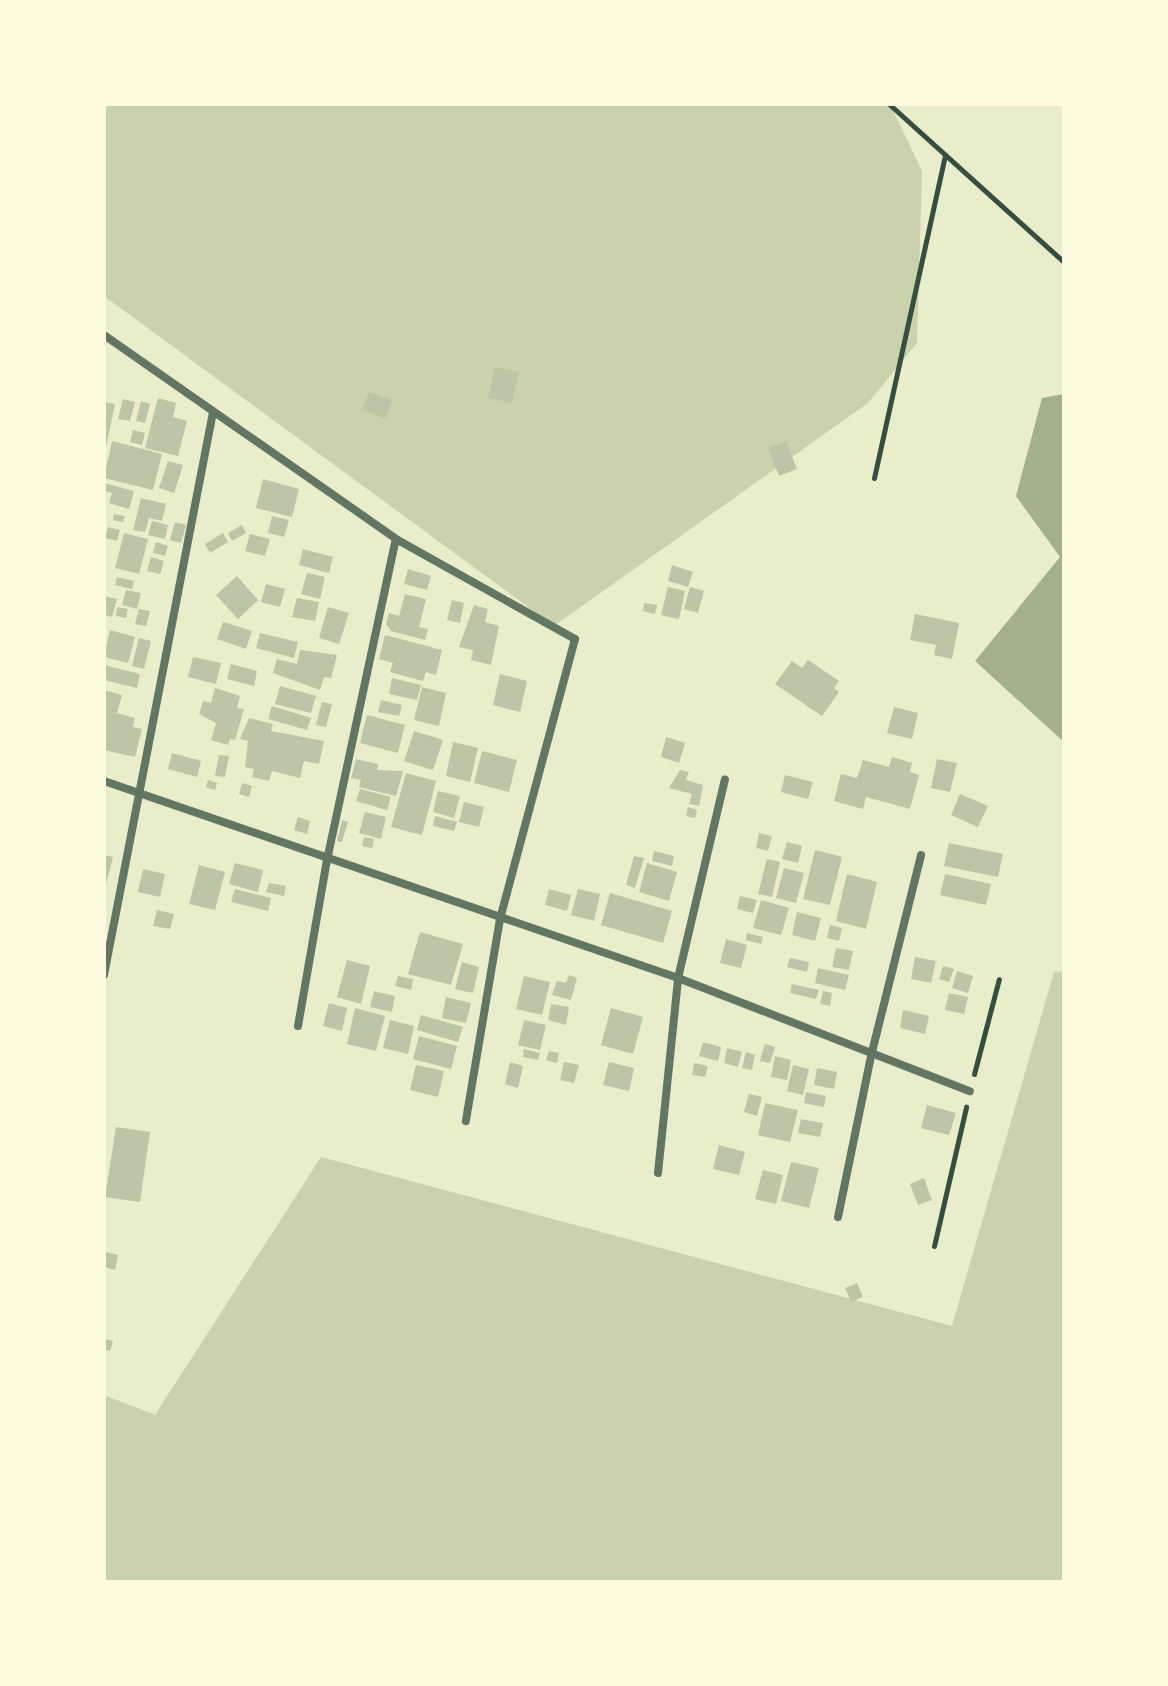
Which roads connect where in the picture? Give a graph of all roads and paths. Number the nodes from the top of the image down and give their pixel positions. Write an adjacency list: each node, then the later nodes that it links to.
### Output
1 (889, 104): 2 (path)
2 (945, 155): 3 (path); 6 (path)
3 (1064, 262)
4 (104, 335): 5 (street)
5 (213, 412): 7 (street); 10 (street)
6 (874, 478)
7 (396, 539): 12 (street); 13 (street)
8 (725, 779): 15 (street)
9 (104, 781): 10 (street)
10 (138, 793): 12 (street); 14 (street)
11 (921, 855): 18 (street)
12 (327, 860): 13 (street); 17 (street)
13 (500, 919): 15 (street); 20 (street)
14 (104, 975)
15 (678, 978): 18 (street); 21 (street)
16 (999, 979): 19 (path)
17 (298, 1026)
18 (872, 1052): 19 (street); 22 (street)
19 (970, 1091): 23 (path)
20 (466, 1121)
21 (658, 1173)
22 (838, 1217)
23 (934, 1246)

